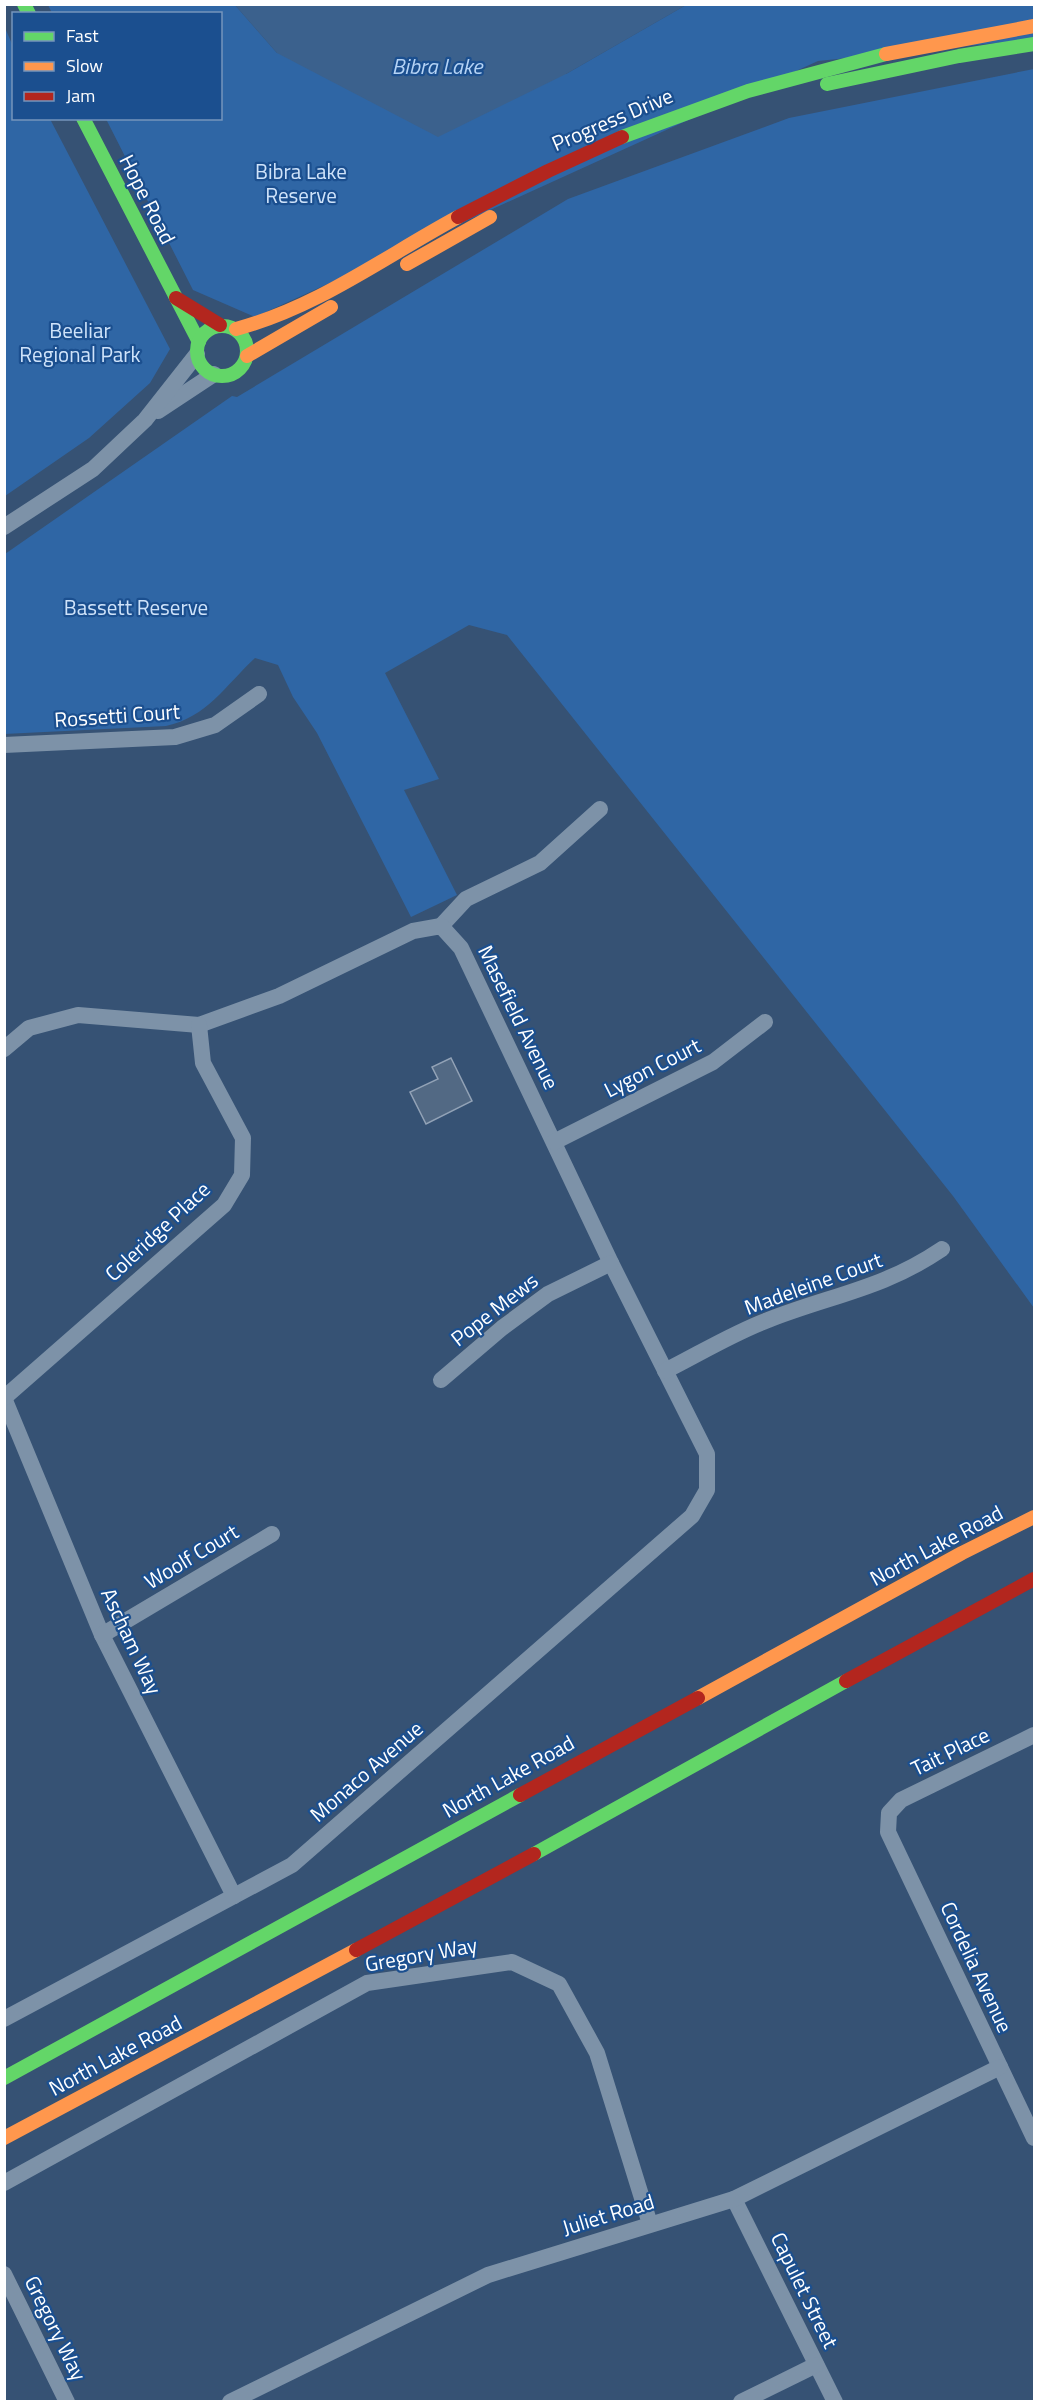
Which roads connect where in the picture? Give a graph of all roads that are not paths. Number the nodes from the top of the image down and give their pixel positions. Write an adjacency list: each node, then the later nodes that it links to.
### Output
1 (1035, 26): 8 (main road, Progress Drive)
2 (1035, 44): 4 (main road, Progress Drive)
3 (84, 120): 6 (main road, Hope Road)
4 (659, 139)
5 (565, 179): 10 (main road, Progress Drive)
6 (176, 298): 7 (main road); 9 (main road, Hope Road)
7 (220, 325): 8 (main road); 9 (main road)
8 (236, 329): 10 (main road)
9 (198, 348): 11 (main road); 12 (street)
10 (247, 356): 11 (main road)
11 (214, 374): 12 (street)
12 (145, 420): 13 (street)
13 (4, 527)
14 (259, 694): 15 (street, Rossetti Court)
15 (4, 744)
16 (600, 809): 17 (street)
17 (441, 926): 19 (street); 21 (street, Masefield Avenue)
18 (765, 1022): 21 (street, Lygon Court)
19 (199, 1025): 20 (street); 26 (street, Coleridge Place)
20 (4, 1049)
21 (554, 1142): 23 (street, Masefield Avenue)
22 (942, 1249): 24 (street, Madeleine Court)
23 (611, 1263): 24 (street, Masefield Avenue); 25 (street, Pope Mews)
24 (665, 1371): 27 (street, Masefield Avenue)
25 (441, 1380)
26 (4, 1398): 31 (street, Ascham Way)
27 (707, 1490): 34 (street, Monaco Avenue)
28 (1035, 1517): 37 (main road, North Lake Road)
29 (272, 1534): 31 (street, Woolf Court)
30 (1035, 1579): 38 (main road, North Lake Road)
31 (102, 1635): 34 (street, Ascham Way)
32 (1035, 1736): 33 (street, Tait Place)
33 (890, 1813): 36 (street, Cordelia Avenue)
34 (234, 1896): 35 (street, Monaco Avenue)
35 (4, 2019)
36 (1000, 2067): 39 (street, Cordelia Avenue); 41 (street, Juliet Road)
37 (4, 2078)
38 (4, 2138)
39 (1035, 2138)
40 (4, 2183): 42 (street, Gregory Way)
41 (734, 2199): 42 (street, Juliet Road); 44 (street, Capulet Street)
42 (650, 2224): 46 (street, Juliet Road)
43 (4, 2274): 45 (street, Gregory Way)
44 (816, 2365): 47 (street); 48 (street, Capulet Street)
45 (67, 2402)
46 (230, 2402)
47 (741, 2402)
48 (834, 2402)

